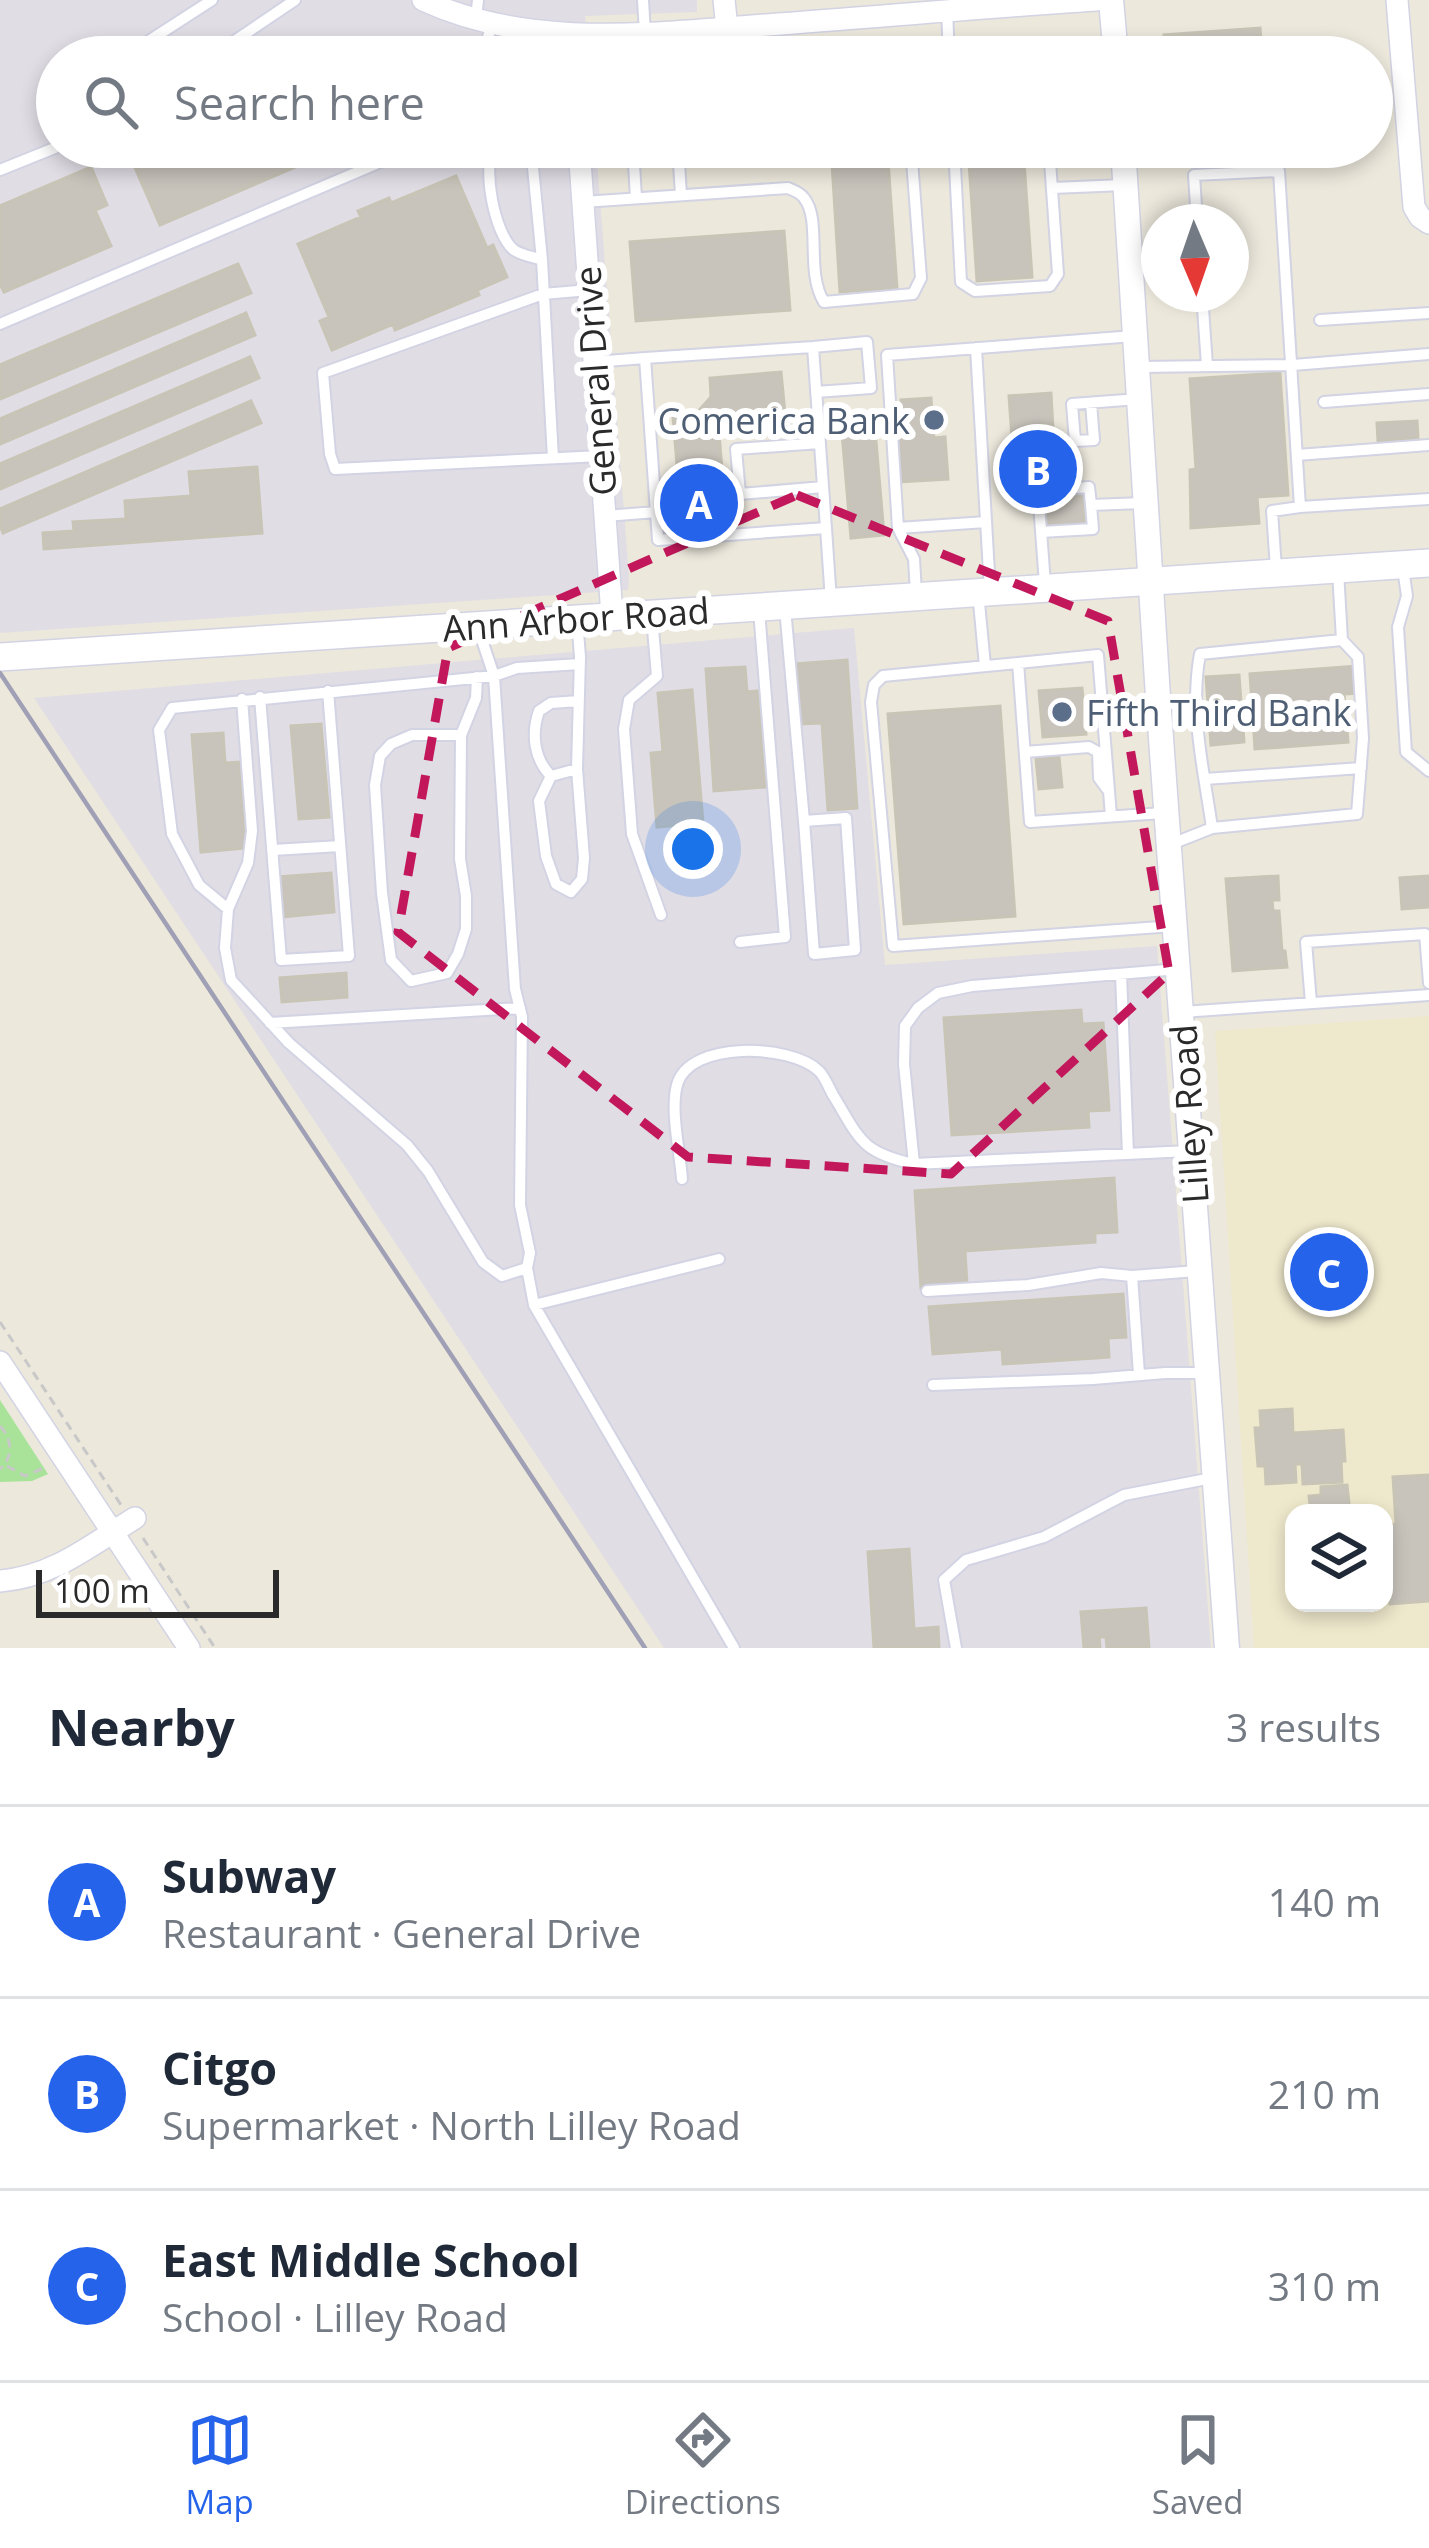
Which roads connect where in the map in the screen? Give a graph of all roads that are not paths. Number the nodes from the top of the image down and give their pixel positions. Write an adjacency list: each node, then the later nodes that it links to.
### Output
1 (212, 0): 17 (lane)
2 (265, 0): 12 (lane)
3 (295, 0): 12 (lane)
4 (423, 0): 13 (street)
5 (643, 0): 16 (lane)
6 (724, 0): 14 (street)
7 (1096, 0): 11 (street)
8 (1111, 0): 21 (street)
9 (1397, 0): 40 (street)
10 (900, 8): 11 (street); 14 (street)
11 (947, 10): 20 (lane)
12 (277, 12): 18 (lane)
13 (482, 14): 15 (street)
14 (727, 28): 16 (street)
15 (560, 33): 16 (street); 19 (street)
16 (645, 33)
17 (156, 36)
18 (242, 36)
19 (561, 36)
20 (949, 36)
21 (1114, 36)
22 (36, 155): 33 (lane)
23 (367, 168): 47 (lane)
24 (488, 168): 41 (lane)
25 (533, 168): 41 (lane)
26 (580, 168): 38 (street, General Drive)
27 (634, 168): 37 (lane)
28 (679, 168): 36 (lane)
29 (913, 168): 36 (lane)
30 (955, 168): 35 (lane)
31 (1051, 168): 35 (lane)
32 (1124, 168): 34 (street, Lilley Road)
33 (0, 170)
34 (1124, 185): 35 (lane); 48 (street, Lilley Road)
35 (1052, 188)
36 (681, 195): 37 (lane)
37 (636, 198): 38 (lane)
38 (583, 202): 42 (street, General Drive)
39 (1196, 204): 54 (lane)
40 (1429, 223)
41 (542, 260): 43 (lane)
42 (589, 290): 43 (lane); 53 (street, General Drive)
43 (543, 294): 66 (lane); 66 (lane)
44 (1203, 312): 55 (lane)
45 (1429, 313): 46 (lane)
46 (1320, 320)
47 (0, 324)
48 (1134, 336): 50 (lane); 56 (street, Lilley Road)
49 (813, 347): 52 (lane); 57 (lane); 57 (lane)
50 (976, 348): 74 (lane); 76 (lane)
51 (1429, 354): 54 (lane)
52 (645, 358): 53 (lane); 72 (lane)
53 (594, 362): 64 (street, General Drive)
54 (1293, 365): 55 (lane); 65 (lane)
55 (1207, 366): 56 (lane)
56 (1136, 367): 59 (street, Lilley Road)
57 (816, 392): 62 (lane)
58 (1429, 394): 60 (lane)
59 (1139, 399): 61 (lane); 69 (street, Lilley Road)
60 (1324, 402)
61 (1091, 403)
62 (820, 443): 67 (lane); 67 (lane)
63 (1429, 445): 65 (lane)
64 (601, 455): 66 (lane); 73 (street, General Drive)
65 (1297, 455): 71 (lane)
66 (553, 458)
67 (823, 487): 75 (lane)
68 (1429, 499): 71 (lane)
69 (1146, 503): 70 (lane); 81 (street, Lilley Road)
70 (1090, 505): 77 (lane); 77 (lane)
71 (1300, 507): 80 (lane)
72 (656, 512): 73 (lane); 75 (lane)
73 (605, 516): 88 (street, General Drive)
74 (986, 522): 76 (lane); 83 (lane)
75 (826, 528): 85 (lane)
76 (898, 528): 84 (lane)
77 (1041, 532): 82 (lane)
78 (1416, 564): 79 (main road, Ann Arbor Road); 106 (lane)
79 (1338, 568): 80 (main road, Ann Arbor Road); 91 (lane)
80 (1276, 573): 81 (main road, Ann Arbor Road)
81 (1152, 580): 82 (main road, Ann Arbor Road); 110 (street, Lilley Road)
82 (1046, 587): 83 (main road, Ann Arbor Road)
83 (984, 591): 84 (main road, Ann Arbor Road); 95 (lane)
84 (916, 596): 85 (main road, Ann Arbor Road)
85 (831, 601): 86 (main road, Ann Arbor Road)
86 (772, 605): 87 (main road, Ann Arbor Road); 112 (lane); 120 (lane)
87 (652, 613): 88 (main road, Ann Arbor Road); 118 (lane)
88 (612, 616): 89 (main road, Ann Arbor Road)
89 (577, 618): 90 (main road, Ann Arbor Road); 94 (lane)
90 (477, 625): 92 (main road, Ann Arbor Road); 96 (lane)
91 (1342, 640): 104 (lane); 108 (lane)
92 (0, 657)
93 (1018, 663): 95 (lane); 103 (lane); 109 (lane)
94 (580, 664): 96 (lane); 101 (lane)
95 (985, 666): 119 (lane)
96 (494, 676): 97 (lane); 126 (lane)
97 (477, 677): 98 (lane); 102 (lane)
98 (328, 691): 99 (lane); 115 (lane)
99 (260, 697): 100 (lane); 116 (lane)
100 (242, 699): 117 (lane); 117 (lane)
101 (579, 701): 105 (lane); 107 (lane)
102 (460, 735): 102 (lane)
103 (1025, 752): 109 (lane); 111 (lane)
104 (1361, 768): 108 (lane); 113 (lane)
105 (577, 769): 107 (lane); 107 (lane)
106 (1429, 771)
107 (551, 776)
108 (1205, 779): 113 (lane)
109 (1109, 791): 111 (lane)
110 (1167, 812): 111 (lane); 114 (street, Lilley Road)
111 (1111, 816)
112 (804, 821): 112 (lane)
113 (1213, 828): 114 (lane)
114 (1169, 845): 119 (street, Lilley Road)
115 (340, 846): 116 (lane); 116 (lane)
116 (272, 850)
117 (228, 909): 128 (lane)
118 (661, 915)
119 (1176, 926): 121 (street, Lilley Road)
120 (740, 942)
121 (1179, 969): 122 (lane); 127 (street, Lilley Road)
122 (1120, 974): 130 (lane); 131 (lane)
123 (1429, 983): 125 (lane)
124 (1429, 995): 125 (lane)
125 (1311, 1004): 127 (lane)
126 (520, 1008): 128 (lane); 134 (lane)
127 (1182, 1012): 129 (street, Lilley Road)
128 (270, 1023): 134 (lane)
129 (1192, 1151): 130 (lane); 135 (street, Lilley Road)
130 (1128, 1154): 131 (lane)
131 (914, 1164): 132 (lane)
132 (682, 1179)
133 (719, 1259): 138 (lane)
134 (527, 1268): 138 (lane)
135 (1200, 1270): 136 (lane); 140 (street, Lilley Road)
136 (1132, 1276): 137 (lane); 141 (lane)
137 (927, 1292)
138 (534, 1306): 148 (lane)
139 (0, 1362): 145 (street)
140 (1208, 1373): 141 (lane); 143 (street, Lilley Road)
141 (1139, 1374): 142 (lane)
142 (933, 1385)
143 (1215, 1477): 149 (lane); 150 (street, Lilley Road)
144 (133, 1519): 145 (street)
145 (111, 1533): 146 (street); 147 (street)
146 (0, 1581)
147 (189, 1648)
148 (734, 1648)
149 (956, 1648)
150 (1227, 1648)

